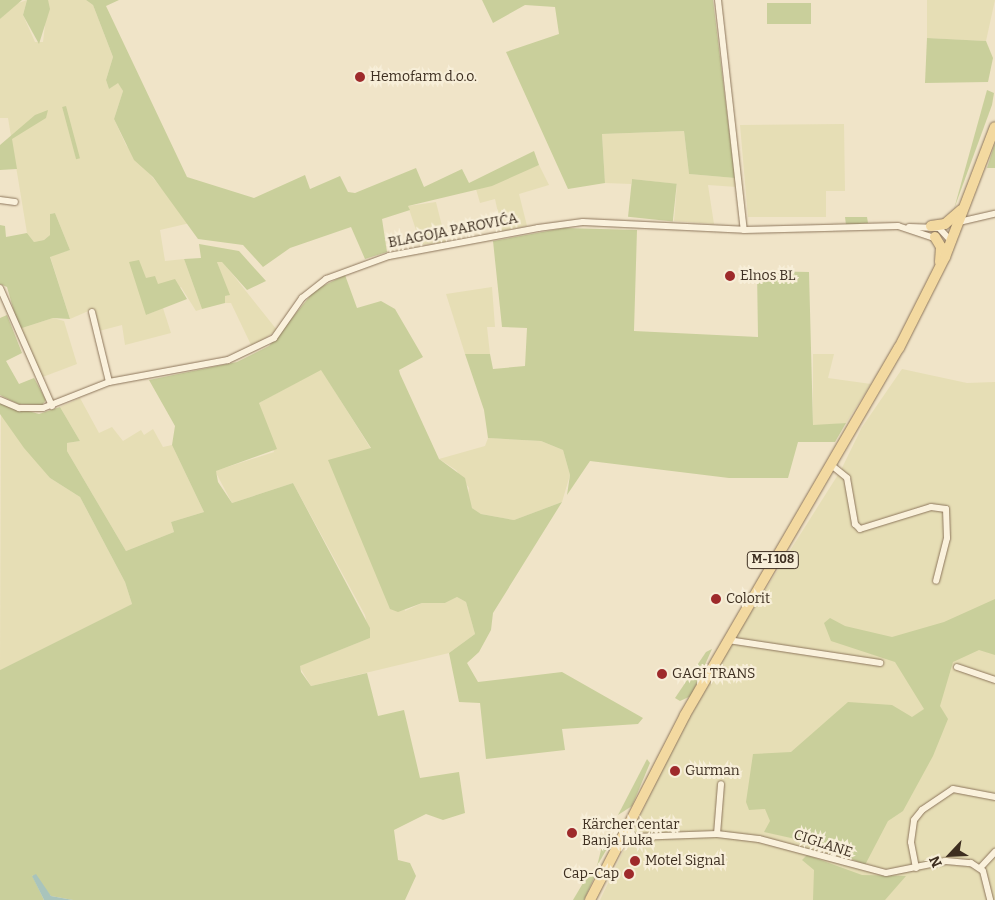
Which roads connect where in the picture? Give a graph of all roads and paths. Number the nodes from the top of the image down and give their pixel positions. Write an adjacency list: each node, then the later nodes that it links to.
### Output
1 (718, 0): 10 (street)
2 (995, 127): 3 (main road, M-I 108)
3 (969, 196): 7 (main road, M-I 108); 8 (main road)
4 (0, 200): 5 (street)
5 (15, 202)
6 (995, 214): 7 (street)
7 (959, 222): 12 (main road, M-I 108)
8 (931, 226): 9 (street); 12 (street)
9 (910, 227): 10 (street, BLAGOJA PAROVIĆA); 11 (street, BLAGOJA PAROVIĆA)
10 (744, 230): 16 (street, BLAGOJA PAROVIĆA)
11 (935, 238): 12 (street, BLAGOJA PAROVIĆA); 13 (main road)
12 (951, 242): 13 (main road, M-I 108)
13 (936, 274): 19 (main road, M-I 108)
14 (0, 288): 18 (street)
15 (92, 312): 16 (street)
16 (109, 382): 18 (street, BLAGOJA PAROVIĆA)
17 (0, 400): 18 (street, BLAGOJA PAROVIĆA)
18 (52, 406)
19 (830, 464): 20 (street); 21 (main road, M-I 108)
20 (936, 581)
21 (728, 640): 22 (street); 27 (main road, M-I 108)
22 (880, 663)
23 (957, 667): 24 (street)
24 (995, 680)
25 (721, 784): 28 (street)
26 (995, 797): 31 (street)
27 (623, 830): 28 (street, CIGLANE); 32 (main road, M-I 108)
28 (717, 834): 31 (street, CIGLANE)
29 (995, 852): 30 (street)
30 (981, 867): 31 (street, CIGLANE); 33 (street)
31 (916, 868)
32 (590, 900)
33 (990, 900)

